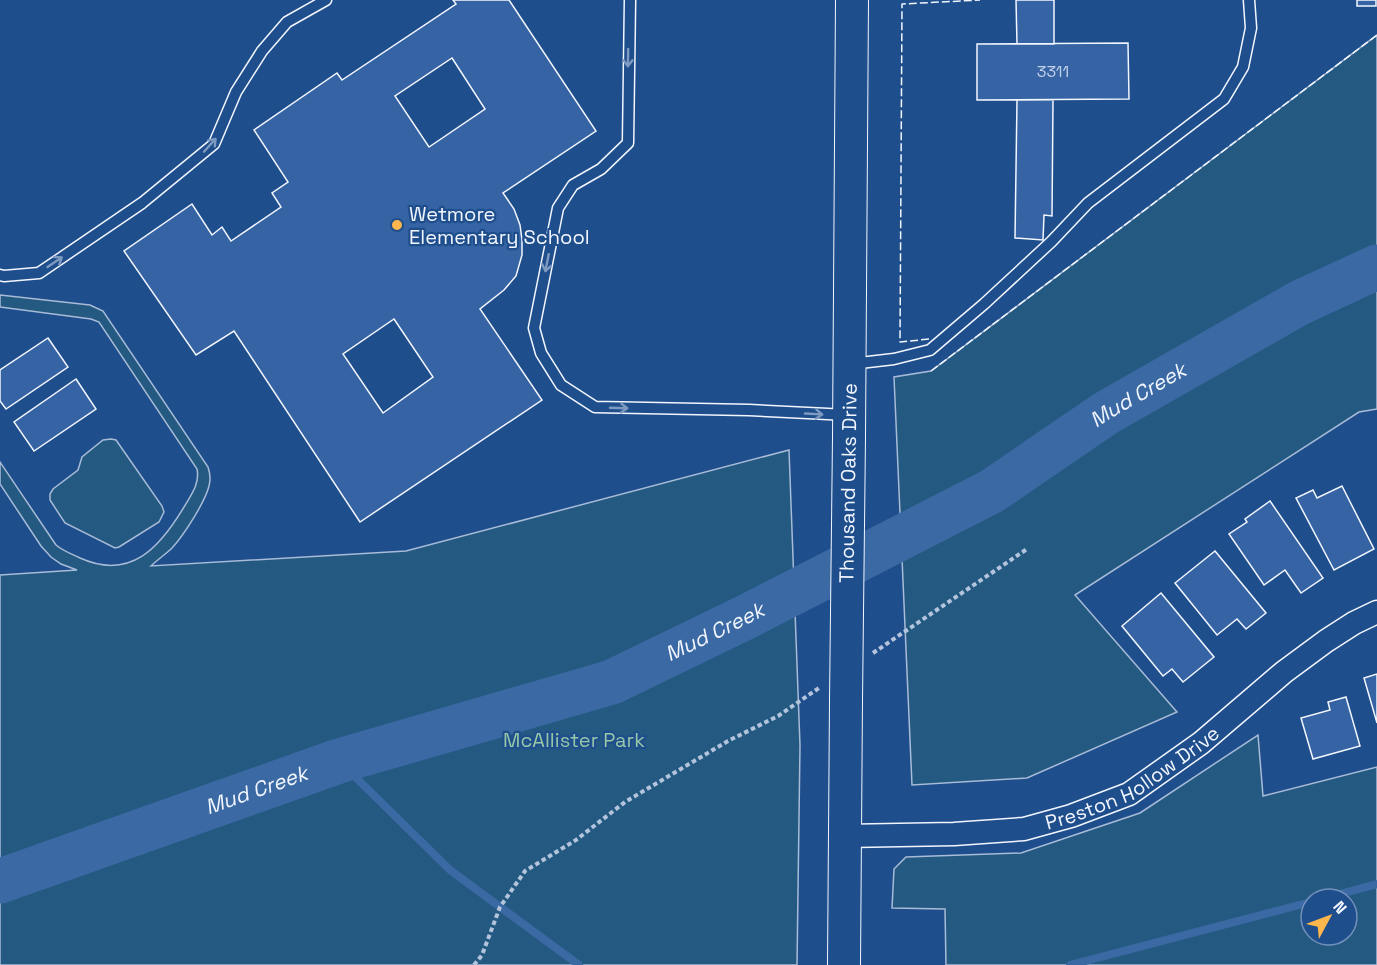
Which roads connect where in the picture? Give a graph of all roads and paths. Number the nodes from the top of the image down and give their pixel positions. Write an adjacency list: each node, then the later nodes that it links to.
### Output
1 (326, 0): 5 (lane, one-way to 1)
2 (630, 0): 7 (lane, one-way to 7)
3 (852, 0): 6 (main road, Thousand Oaks Drive)
4 (1249, 0): 6 (lane)
5 (0, 274)
6 (849, 365): 7 (main road, Thousand Oaks Drive)
7 (849, 426): 11 (main road, Thousand Oaks Drive, bridge)
8 (1027, 549): 10 (path)
9 (1377, 612): 12 (street, Preston Hollow Drive)
10 (868, 656)
11 (837, 692): 12 (main road, Thousand Oaks Drive); 13 (path)
12 (845, 836): 14 (main road, Thousand Oaks Drive)
13 (474, 965)
14 (844, 965)

